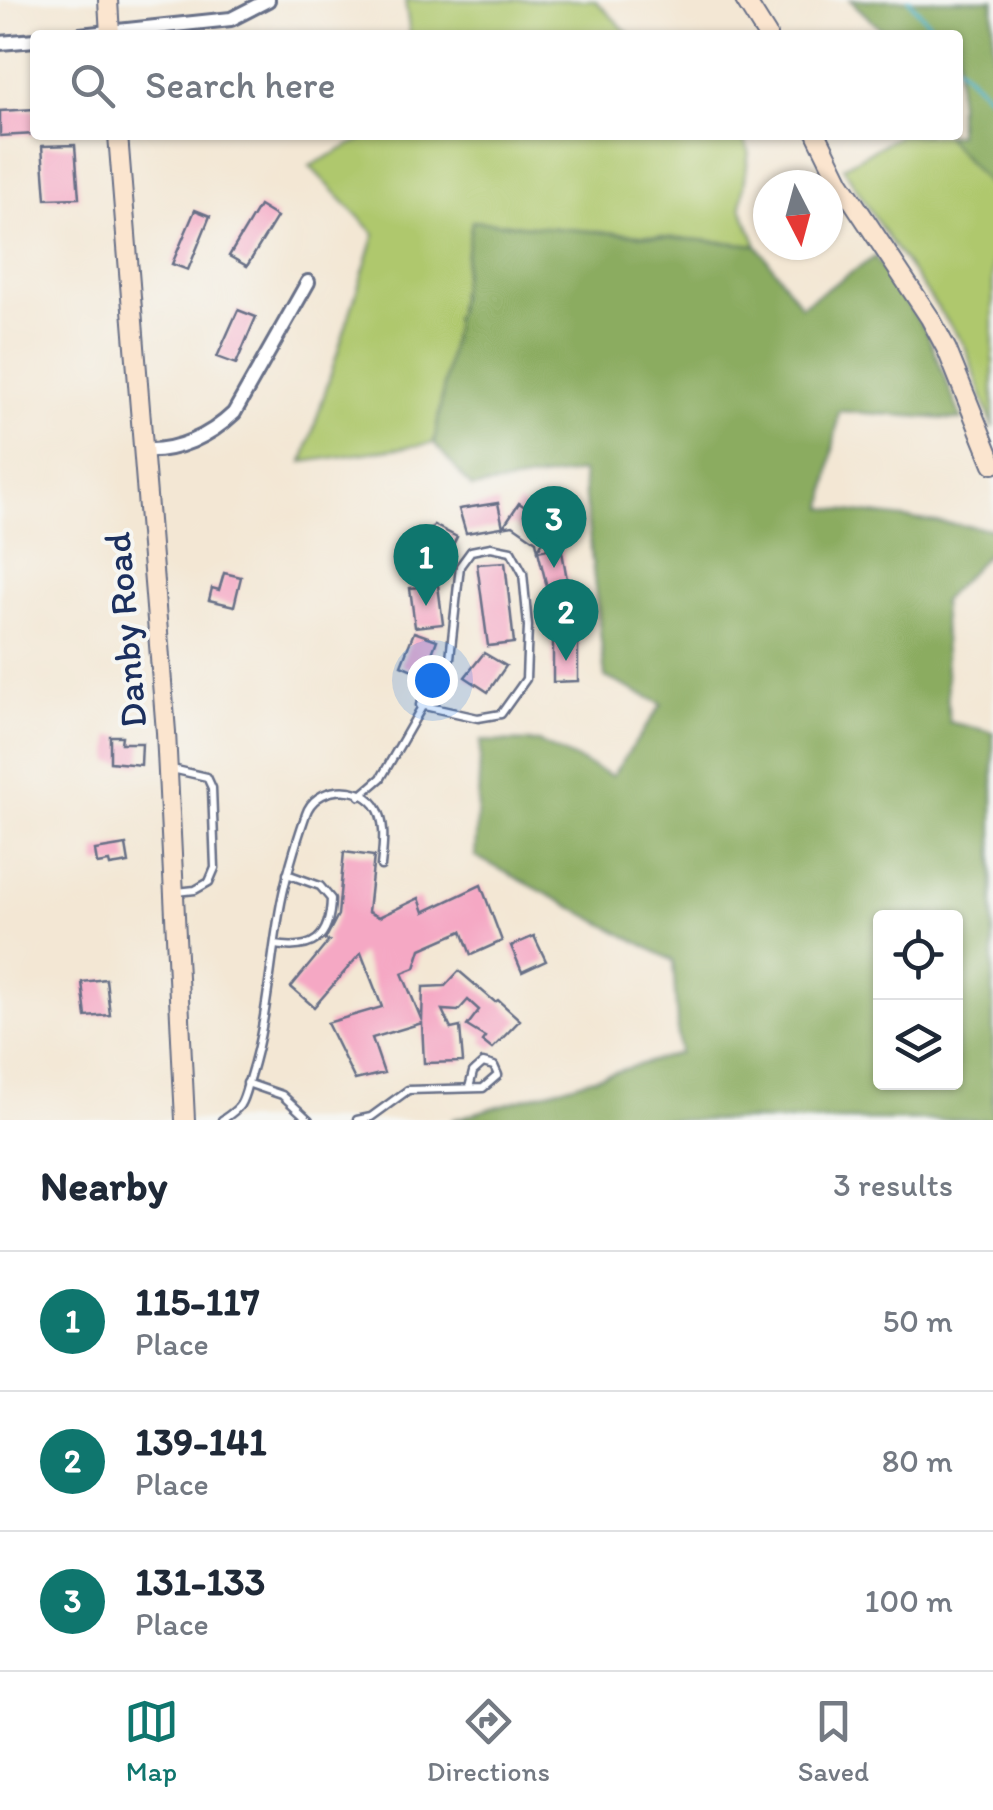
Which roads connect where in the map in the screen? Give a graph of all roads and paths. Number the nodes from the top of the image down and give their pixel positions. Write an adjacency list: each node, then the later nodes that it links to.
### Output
1 (108, 0): 4 (main road)
2 (268, 0): 5 (street)
3 (745, 0): 6 (main road)
4 (110, 30)
5 (142, 30)
6 (764, 30)
7 (30, 40): 8 (street)
8 (0, 43)
9 (118, 140): 12 (main road, Danby Road)
10 (819, 140): 13 (main road)
11 (308, 282): 12 (street)
12 (143, 450): 15 (main road, Danby Road)
13 (993, 464)
14 (420, 705): 14 (lane); 16 (lane)
15 (168, 768): 19 (main road, Danby Road); 19 (lane)
16 (360, 796): 17 (lane); 18 (lane)
17 (382, 866)
18 (287, 874): 20 (lane); 20 (lane)
19 (176, 892): 23 (main road, Danby Road)
20 (275, 945): 21 (lane)
21 (247, 1083): 24 (lane); 25 (lane)
22 (469, 1088): 22 (lane); 26 (lane)
23 (185, 1120)
24 (222, 1120)
25 (309, 1120)
26 (357, 1120)

